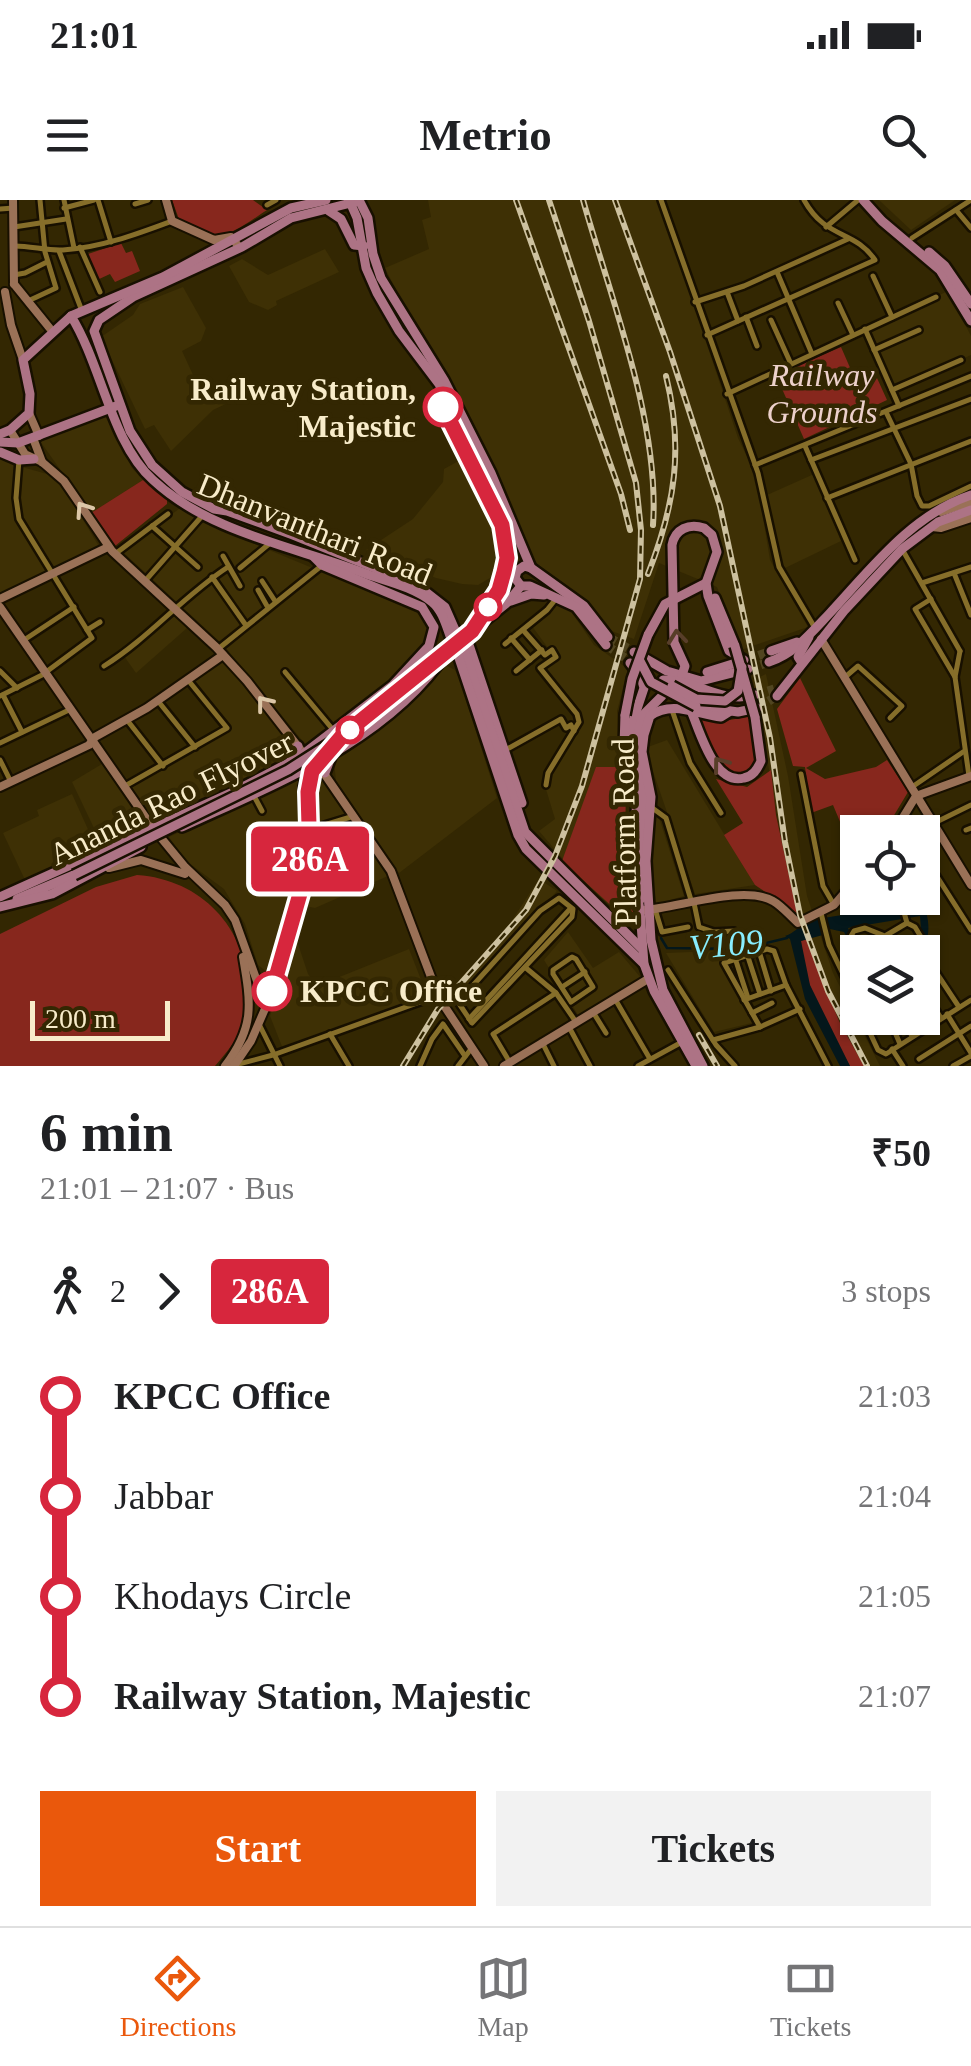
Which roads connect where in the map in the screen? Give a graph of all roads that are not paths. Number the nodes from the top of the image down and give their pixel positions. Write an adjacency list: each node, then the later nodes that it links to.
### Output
1 (40, 200): 24 (street)
2 (64, 200): 18 (street)
3 (96, 200): 18 (street); 31 (street)
4 (148, 200): 15 (street)
5 (166, 200): 23 (street)
6 (276, 200): 16 (street)
7 (370, 200): 21 (main road)
8 (661, 200): 48 (street)
9 (861, 200): 26 (street); 51 (main road)
10 (872, 200): 29 (main road)
11 (971, 200): 20 (street)
12 (355, 201): 17 (main road); 21 (main road); 34 (main road)
13 (809, 201): 26 (street)
14 (14, 204): 19 (street); 25 (street)
15 (135, 204)
16 (267, 205)
17 (324, 205): 33 (main road); 34 (main road)
18 (64, 208): 22 (street)
19 (0, 210)
20 (956, 210): 27 (street); 29 (street)
21 (368, 218): 34 (main road)
22 (66, 219): 24 (street); 36 (street)
23 (172, 221): 31 (street); 33 (street)
24 (44, 222): 25 (street); 35 (street)
25 (14, 227): 32 (street)
26 (825, 227): 28 (street)
27 (971, 228)
28 (848, 238): 39 (street); 46 (street)
29 (912, 238): 51 (main road)
30 (0, 242): 32 (street)
31 (111, 242): 36 (street)
32 (15, 243): 35 (street); 41 (street)
33 (237, 244): 50 (main road); 66 (main road)
34 (366, 246): 114 (main road)
35 (45, 247): 37 (street); 38 (street)
36 (77, 247): 37 (street); 43 (street)
37 (59, 251): 50 (street)
38 (48, 261): 41 (street); 47 (street)
39 (778, 272): 44 (street); 46 (street)
40 (872, 276): 53 (street)
41 (14, 280): 42 (street); 47 (street)
42 (3, 292): 57 (street)
43 (100, 292)
44 (727, 292): 48 (street); 56 (street)
45 (936, 297): 53 (street)
46 (788, 299): 54 (street); 67 (street)
47 (28, 301): 61 (street)
48 (695, 302): 62 (street)
49 (838, 303): 63 (street)
50 (82, 311): 52 (main road)
51 (970, 313)
52 (71, 316): 61 (main road); 66 (main road, Dhanvanthari Road)
53 (892, 317): 59 (street)
54 (746, 318): 56 (street); 64 (street)
55 (771, 320): 70 (street)
56 (738, 321): 62 (street)
57 (11, 324): 58 (street); 68 (street)
58 (0, 327)
59 (865, 330): 63 (street); 65 (street)
60 (919, 330): 65 (street)
61 (52, 331): 68 (main road)
62 (707, 335): 73 (street)
63 (853, 335): 67 (street)
64 (757, 346)
65 (874, 350): 72 (street)
66 (95, 352): 75 (main road, Dhanvanthari Road)
67 (812, 354): 70 (street)
68 (23, 360): 77 (main road)
69 (960, 360): 72 (street)
70 (791, 364): 73 (street)
71 (971, 376): 76 (street)
72 (892, 390): 76 (street)
73 (727, 394): 91 (street)
74 (971, 399): 79 (street)
75 (115, 406): 81 (main road); 96 (main road, Dhanvanthari Road); 98 (main road, Dhanvanthari Road)
76 (899, 406): 78 (street)
77 (29, 412): 80 (main road); 81 (street)
78 (886, 412): 79 (street); 85 (street)
79 (894, 428): 89 (street); 90 (street)
80 (5, 432): 84 (street)
81 (36, 437): 84 (main road); 88 (street)
82 (971, 441): 90 (street)
83 (0, 442): 84 (main road)
84 (18, 443): 88 (street)
85 (805, 446): 89 (street); 91 (street)
86 (0, 452): 87 (main road)
87 (19, 460): 88 (main road); 116 (street)
88 (38, 460): 106 (street, one-way to 88)
89 (811, 460): 93 (street)
90 (911, 464): 92 (street); 93 (street)
91 (755, 466): 139 (street)
92 (971, 486)
93 (827, 498): 109 (street)
94 (971, 498): 100 (main road)
95 (971, 510): 100 (main road)
96 (232, 512): 101 (main road); 140 (main road, Dhanvanthari Road)
97 (168, 514): 102 (street)
98 (204, 514): 101 (main road, Dhanvanthari Road); 104 (street)
99 (971, 518): 100 (street)
100 (928, 522): 105 (main road); 139 (main road)
101 (226, 523): 103 (main road, Dhanvanthari Road)
102 (152, 526): 104 (street); 106 (street)
103 (271, 542): 108 (main road, Dhanvanthari Road); 112 (street)
104 (175, 546): 110 (street); 119 (street)
105 (902, 548): 121 (street); 142 (main road)
106 (112, 551): 116 (street); 119 (street)
107 (222, 556): 111 (street)
108 (321, 560): 128 (street); 140 (main road, Dhanvanthari Road); 149 (main road)
109 (855, 560)
110 (198, 567)
111 (228, 567): 117 (street); 122 (street)
112 (240, 568)
113 (971, 568): 115 (street)
114 (530, 569): 123 (main road); 123 (main road); 125 (main road)
115 (954, 573): 121 (street); 134 (street)
116 (53, 575): 130 (street); 132 (street)
117 (212, 577): 133 (street); 136 (street)
118 (262, 581): 128 (street)
119 (145, 582): 133 (street)
120 (709, 584): 126 (main road); 126 (main road); 156 (main road, bridge)
121 (921, 584): 127 (street)
122 (240, 586)
123 (526, 586): 125 (main road); 129 (main road)
124 (258, 590): 131 (street)
125 (558, 595): 129 (main road); 138 (street); 144 (main road)
126 (674, 598): 153 (main road, bridge); 163 (main road, one-way to 126)
127 (931, 599): 150 (street); 164 (street)
128 (275, 600): 131 (street)
129 (508, 602): 140 (main road)
130 (0, 603): 143 (street)
131 (268, 606): 136 (street)
132 (74, 607): 137 (street); 143 (street)
133 (174, 608): 151 (street); 157 (street)
134 (971, 615)
135 (100, 622): 137 (street)
136 (245, 625): 151 (street)
137 (87, 630): 162 (street)
138 (523, 630): 141 (street); 148 (street)
139 (813, 631): 152 (main road); 155 (main road)
140 (458, 635): 147 (main road); 213 (main road)
141 (512, 638): 145 (street); 154 (street)
142 (822, 639): 155 (main road); 165 (street)
143 (24, 640): 162 (street)
144 (607, 641)
145 (504, 644)
146 (971, 648): 150 (street)
147 (455, 650): 168 (main road, Ananda Rao Flyover); 189 (main road); 213 (main road); 229 (main road)
148 (542, 650): 154 (street); 181 (street)
149 (428, 651): 168 (main road); 182 (main road)
150 (960, 651): 164 (street)
151 (220, 652): 166 (street); 187 (street, one-way to 151)
152 (770, 657)
153 (634, 659): 163 (main road); 167 (main road); 175 (main road, bridge); 224 (main road, bridge)
154 (530, 660): 159 (street)
155 (802, 663): 170 (main road)
156 (745, 664): 161 (main road); 163 (main road); 167 (main road, bridge); 175 (main road, one-way to 175, bridge)
157 (104, 666)
158 (0, 670): 169 (street)
159 (516, 671)
160 (285, 672): 182 (street)
161 (707, 672)
162 (46, 673): 169 (street); 177 (street)
163 (682, 675)
164 (954, 677): 188 (street)
165 (844, 678): 178 (street); 201 (street)
166 (188, 680): 174 (street); 185 (street)
167 (667, 683): 171 (main road)
168 (405, 686): 182 (main road, Ananda Rao Flyover)
169 (18, 688): 172 (street)
170 (776, 692)
171 (755, 694)
172 (1, 695): 180 (street)
173 (662, 696): 224 (main road)
174 (158, 701): 179 (street); 185 (street)
175 (685, 708): 176 (main road); 203 (main road, Platform Road); 205 (street)
176 (757, 708)
177 (71, 709): 180 (street); 183 (street)
178 (890, 718)
179 (127, 720): 183 (street); 191 (street)
180 (22, 732): 184 (street)
181 (574, 732): 186 (street); 197 (street)
182 (338, 733): 187 (main road); 215 (street, bridge); 221 (main road, Ananda Rao Flyover, bridge)
183 (93, 741): 196 (street); 198 (street)
184 (0, 743)
185 (195, 747): 191 (street)
186 (509, 748)
187 (300, 750): 192 (street); 211 (main road)
188 (963, 752): 195 (street); 201 (street)
189 (332, 754): 192 (main road); 193 (main road)
190 (0, 760): 196 (street)
191 (162, 766): 198 (street)
192 (312, 767): 193 (street); 200 (main road); 215 (street)
193 (325, 773): 208 (street)
194 (802, 774): 222 (street)
195 (970, 776): 201 (street)
196 (11, 782): 199 (street)
197 (546, 785)
198 (125, 786): 211 (street)
199 (0, 787)
200 (253, 794): 204 (street); 211 (main road)
201 (916, 796): 206 (street); 207 (street)
202 (971, 806): 209 (street)
203 (650, 808): 220 (street); 224 (main road, Platform Road)
204 (262, 812)
205 (721, 813)
206 (904, 815)
207 (927, 815)
208 (354, 816): 210 (street); 284 (street)
209 (940, 820)
210 (321, 826)
211 (157, 834): 214 (street); 216 (main road); 221 (main road)
212 (940, 836): 218 (street)
213 (542, 852): 231 (main road)
214 (183, 869): 216 (street); 246 (street)
215 (306, 872): 247 (street)
216 (95, 873): 221 (main road)
217 (940, 881): 230 (street)
218 (971, 884)
219 (840, 898): 222 (street)
220 (692, 900): 224 (street); 225 (street); 232 (street)
221 (2, 903)
222 (834, 905): 225 (street)
223 (574, 909): 244 (street); 267 (street); 267 (street)
224 (648, 909): 228 (street); 231 (main road); 237 (main road); 241 (main road, Platform Road)
225 (821, 913): 243 (street)
226 (905, 915): 227 (street)
227 (907, 924): 235 (street); 236 (street)
228 (688, 927)
229 (610, 929): 231 (main road); 242 (main road)
230 (971, 930)
231 (624, 931): 237 (main road)
232 (734, 931)
233 (852, 935): 234 (street)
234 (883, 935)
235 (887, 935)
236 (920, 935)
237 (642, 949): 241 (main road); 242 (main road)
238 (759, 951): 239 (street); 250 (street); 251 (street)
239 (747, 954): 240 (street); 253 (street)
240 (735, 957): 256 (street); 256 (street)
241 (655, 963): 242 (main road, Platform Road); 279 (street); 300 (main road)
242 (644, 964): 248 (main road)
243 (840, 967)
244 (526, 968): 252 (street); 267 (street)
245 (584, 972): 252 (street); 252 (street); 252 (street)
246 (250, 977): 247 (street); 259 (street); 265 (street)
247 (276, 978): 259 (street)
248 (648, 979): 255 (street); 281 (main road)
249 (940, 980): 260 (street)
250 (786, 985): 251 (street); 261 (street)
251 (770, 990): 253 (street)
252 (560, 993): 270 (street); 289 (street)
253 (760, 994): 256 (street)
254 (431, 998): 273 (street)
255 (615, 999): 263 (street); 287 (street)
256 (746, 999): 264 (street)
257 (971, 1000): 260 (street)
258 (772, 1003): 264 (street)
259 (266, 1006): 269 (street)
260 (958, 1008): 266 (street)
261 (800, 1009): 272 (street); 302 (street)
262 (940, 1011): 266 (street)
263 (592, 1012): 270 (street); 274 (street)
264 (752, 1013): 272 (street)
265 (249, 1016): 269 (street); 290 (street)
266 (944, 1016): 268 (street); 275 (street)
267 (469, 1019)
268 (940, 1019)
269 (259, 1024): 286 (street); 291 (street)
270 (572, 1024): 280 (street); 298 (street)
271 (971, 1026): 275 (street)
272 (760, 1027): 279 (street)
273 (330, 1034): 286 (street); 293 (street)
274 (606, 1034)
275 (960, 1034): 285 (street); 288 (street)
276 (871, 1035): 283 (street)
277 (896, 1035): 282 (street)
278 (912, 1036): 282 (street)
279 (713, 1040): 301 (street)
280 (542, 1042): 289 (street); 297 (street)
281 (682, 1042): 287 (street); 300 (main road)
282 (900, 1044): 283 (street)
283 (892, 1049): 303 (street)
284 (468, 1053): 294 (street); 295 (street); 296 (street)
285 (971, 1054): 304 (street)
286 (273, 1055): 291 (street); 292 (street)
287 (650, 1059): 299 (street)
288 (919, 1059)
289 (506, 1064)
290 (224, 1066)
291 (235, 1066)
292 (280, 1066)
293 (350, 1066)
294 (420, 1066)
295 (458, 1066)
296 (484, 1066)
297 (554, 1066)
298 (590, 1066)
299 (638, 1066)
300 (699, 1066)
301 (735, 1066)
302 (828, 1066)
303 (902, 1066)
304 (954, 1066)

